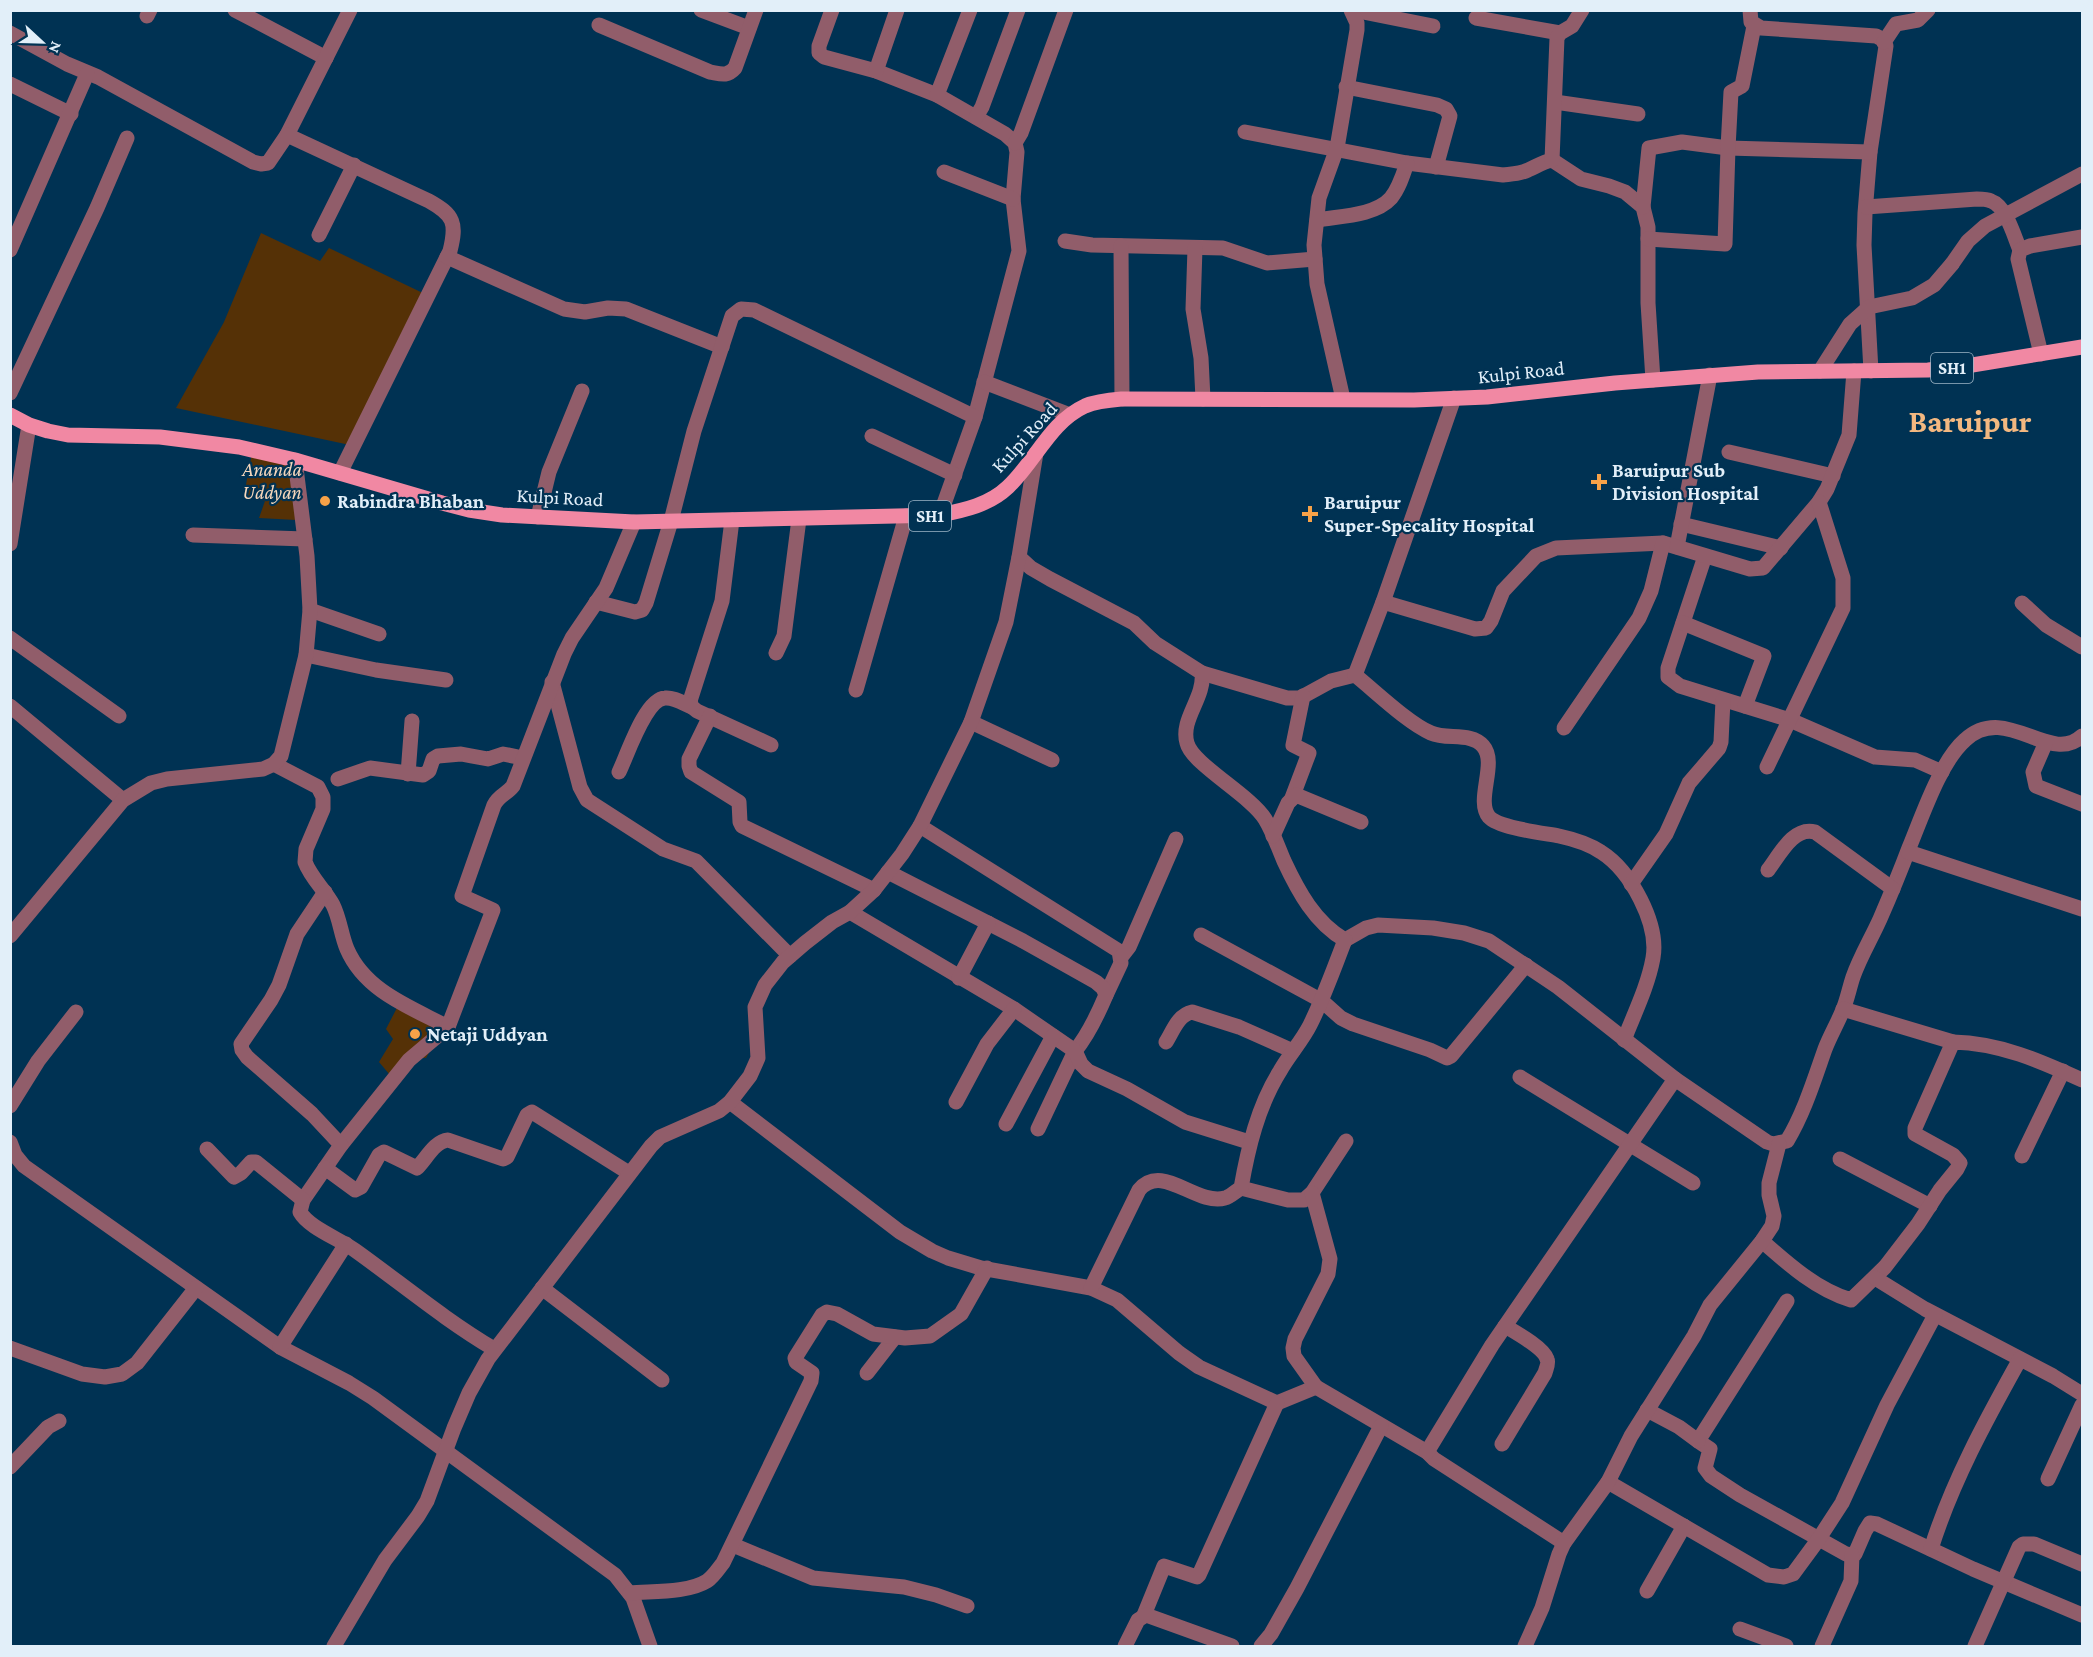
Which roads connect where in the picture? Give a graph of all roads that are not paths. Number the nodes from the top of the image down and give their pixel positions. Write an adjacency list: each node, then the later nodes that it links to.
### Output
1 (235, 10): 21 (street)
2 (350, 10): 21 (street)
3 (701, 10): 17 (street)
4 (756, 10): 17 (street)
5 (832, 10): 22 (street)
6 (897, 10): 22 (street)
7 (970, 10): 26 (street)
8 (1018, 10): 30 (street)
9 (1066, 10): 34 (street)
10 (1352, 10): 16 (street); 25 (street)
11 (1582, 10): 19 (street)
12 (1928, 10): 20 (street)
13 (1476, 18): 19 (street)
14 (1752, 18): 20 (street); 36 (street)
15 (599, 25): 17 (street)
16 (1433, 26)
17 (749, 28)
18 (10, 33): 23 (street)
19 (1560, 33): 27 (street)
20 (1884, 42): 37 (street)
21 (326, 58): 32 (street)
22 (876, 71): 26 (street)
23 (87, 74): 28 (street); 32 (street)
24 (10, 84): 28 (street)
25 (1346, 87): 35 (street); 41 (street)
26 (937, 95): 30 (street)
27 (1555, 102): 29 (street); 38 (street)
28 (71, 114): 54 (street)
29 (1638, 114)
30 (976, 117): 34 (street)
31 (1245, 132): 35 (street)
32 (287, 135): 40 (street)
33 (127, 138): 69 (street)
34 (1016, 143): 44 (street)
35 (1337, 148): 39 (street); 47 (street)
36 (1728, 148): 37 (street); 45 (street); 50 (street)
37 (1870, 152): 46 (street)
38 (1552, 160): 41 (street); 45 (street)
39 (1407, 163): 41 (street); 47 (street)
40 (354, 165): 48 (street); 56 (street)
41 (1436, 168)
42 (944, 172): 44 (street)
43 (2082, 174): 58 (street, bridge)
44 (1013, 199): 67 (street)
45 (1643, 207): 50 (street)
46 (1866, 207): 55 (street); 58 (street)
47 (1317, 220): 57 (street)
48 (319, 235)
49 (2082, 237): 55 (street)
50 (1648, 238): 66 (street)
51 (1065, 241): 52 (street)
52 (1121, 246): 53 (street); 71 (street)
53 (1196, 248): 57 (street); 72 (street)
54 (10, 250)
55 (2020, 250): 61 (street)
56 (447, 257): 59 (street); 82 (street)
57 (1315, 259): 73 (street)
58 (1869, 307): 62 (street); 64 (street)
59 (722, 347): 76 (street); 91 (street)
60 (2082, 347): 61 (main road, Kulpi Road / SH1)
61 (2041, 354): 64 (main road, Kulpi Road / SH1)
62 (1820, 371): 63 (main road, Kulpi Road / SH1); 65 (main road, Kulpi Road / SH1)
63 (1854, 371): 64 (main road, Kulpi Road / SH1); 84 (street)
64 (1871, 371)
65 (1710, 375): 66 (main road, Kulpi Road / SH1); 93 (street)
66 (1653, 380): 70 (main road, Kulpi Road / SH1)
67 (984, 382): 75 (street); 76 (street)
68 (582, 391): 88 (street)
69 (10, 393)
70 (1455, 398): 73 (main road, Kulpi Road / SH1); 102 (street)
71 (1122, 399): 72 (main road, Kulpi Road / SH1); 75 (main road, Kulpi Road / SH1)
72 (1203, 399): 73 (main road, Kulpi Road / SH1)
73 (1343, 399)
74 (10, 415): 77 (main road, Kulpi Road / SH1)
75 (1070, 415): 80 (main road, Kulpi Road / SH1)
76 (975, 417): 83 (street)
77 (28, 425): 81 (main road, Kulpi Road / SH1); 96 (street)
78 (872, 436): 83 (street)
79 (1729, 452): 84 (street)
80 (1036, 453): 86 (main road, Kulpi Road / SH1); 100 (street)
81 (295, 460): 82 (main road, Kulpi Road / SH1); 95 (street)
82 (340, 473): 88 (main road, Kulpi Road / SH1)
83 (955, 475): 86 (street)
84 (1833, 476): 85 (street)
85 (1820, 502): 98 (street); 123 (street)
86 (940, 515): 87 (main road, Kulpi Road / SH1)
87 (906, 516): 89 (main road, Kulpi Road / SH1); 115 (street)
88 (538, 517): 92 (main road, Kulpi Road / SH1)
89 (800, 519): 90 (main road, Kulpi Road / SH1); 109 (street)
90 (732, 520): 91 (main road, Kulpi Road / SH1); 120 (street)
91 (671, 521): 92 (main road, Kulpi Road / SH1); 101 (street)
92 (634, 522): 101 (street)
93 (1681, 524): 97 (street); 98 (street)
94 (193, 535): 95 (street)
95 (305, 539): 104 (street)
96 (10, 544)
97 (1670, 545): 99 (street); 102 (street); 126 (street)
98 (1781, 548): 99 (street)
99 (1706, 556): 105 (street)
100 (1019, 557): 111 (street); 125 (street)
101 (596, 602): 114 (street)
102 (1383, 602): 112 (street)
103 (2022, 603): 108 (street)
104 (310, 610): 106 (street); 110 (street)
105 (1683, 623): 117 (street); 119 (street)
106 (379, 634)
107 (10, 638): 121 (street)
108 (2082, 646)
109 (776, 653)
110 (306, 655): 113 (street); 132 (street)
111 (1202, 673): 116 (street); 143 (street)
112 (1355, 675): 116 (street); 148 (street)
113 (446, 680)
114 (552, 682): 130 (street); 158 (street)
115 (856, 690)
116 (1304, 696): 138 (street)
117 (1723, 700): 119 (street); 148 (street)
118 (10, 706): 139 (street)
119 (1745, 706): 123 (street)
120 (692, 707): 122 (street); 134 (street)
121 (119, 716)
122 (710, 716): 129 (street); 150 (street)
123 (1790, 720): 133 (street); 135 (street)
124 (412, 721): 136 (street)
125 (971, 722): 131 (street); 142 (street)
126 (1564, 728)
127 (2082, 736): 128 (street)
128 (2046, 742): 135 (street); 140 (street)
129 (771, 745)
130 (523, 758): 136 (street); 167 (street)
131 (1052, 760)
132 (274, 764): 139 (street); 151 (street)
133 (1767, 767)
134 (619, 772)
135 (1942, 772): 145 (street)
136 (408, 774): 137 (street)
137 (338, 779)
138 (1292, 798): 141 (street); 143 (street)
139 (123, 800): 156 (street)
140 (2082, 804)
141 (1361, 822)
142 (920, 826): 147 (street); 159 (street)
143 (1273, 836): 157 (street)
144 (1176, 839): 159 (street)
145 (1908, 852): 149 (street); 152 (street)
146 (1768, 870): 149 (street)
147 (888, 872): 150 (street); 154 (street)
148 (1631, 884): 169 (street)
149 (1893, 889): 165 (street)
150 (874, 890): 153 (street)
151 (325, 892): 167 (street); 188 (street)
152 (2082, 909)
153 (850, 912): 158 (street); 161 (street)
154 (988, 923): 161 (street); 162 (street)
155 (1201, 935): 163 (street)
156 (10, 936)
157 (1345, 939): 160 (street); 163 (street)
158 (790, 956): 178 (street)
159 (1122, 956): 162 (street)
160 (1526, 965): 163 (street); 169 (street)
161 (959, 978): 164 (street)
162 (1106, 995): 172 (street)
163 (1322, 1001): 173 (street)
164 (1014, 1010): 168 (street); 179 (street)
165 (1843, 1010): 171 (street); 187 (street)
166 (76, 1012): 180 (street)
167 (448, 1027): 188 (street)
168 (1053, 1036): 172 (street); 181 (street)
169 (1624, 1040): 176 (street)
170 (1166, 1042): 173 (street)
171 (1953, 1042): 174 (street); 198 (street)
172 (1075, 1051): 182 (street); 185 (street)
173 (1293, 1051): 185 (street)
174 (2063, 1071): 177 (street); 190 (street)
175 (1520, 1077): 186 (street)
176 (1675, 1078): 186 (street); 187 (street)
177 (2082, 1080)
178 (730, 1102): 193 (street); 201 (street)
179 (956, 1102)
180 (10, 1106)
181 (1006, 1124)
182 (1038, 1130)
183 (1346, 1141): 196 (street)
184 (10, 1142): 203 (street)
185 (1249, 1142): 195 (street)
186 (1630, 1144): 194 (street); 208 (street)
187 (1779, 1144): 199 (street)
188 (341, 1145): 192 (street)
189 (207, 1149): 197 (street)
190 (2022, 1156)
191 (1840, 1160): 198 (street)
192 (326, 1168): 193 (street); 197 (street)
193 (629, 1173): 204 (street)
194 (1694, 1183)
195 (1241, 1188): 196 (street); 205 (street)
196 (1312, 1193): 216 (street)
197 (303, 1200): 200 (street)
198 (1930, 1206): 202 (street)
199 (1762, 1241): 202 (street); 220 (street)
200 (346, 1244): 210 (street); 212 (street)
201 (987, 1268): 205 (street); 209 (street)
202 (1875, 1278): 207 (street)
203 (196, 1288): 210 (street); 211 (street)
204 (542, 1288): 212 (street); 215 (street)
205 (1091, 1288): 218 (street)
206 (1787, 1301): 223 (street)
207 (1935, 1315): 213 (street); 231 (street)
208 (1505, 1326): 224 (street); 226 (street)
209 (895, 1337): 214 (street); 233 (street)
210 (280, 1347): 225 (street)
211 (10, 1348)
212 (494, 1349): 225 (street)
213 (2020, 1359): 217 (street); 234 (street)
214 (867, 1373)
215 (662, 1380)
216 (1316, 1387): 218 (street); 222 (street)
217 (2082, 1394)
218 (1277, 1403): 241 (street)
219 (2082, 1405): 228 (street)
220 (1647, 1410): 223 (street); 229 (street)
221 (58, 1420): 227 (street)
222 (1381, 1426): 226 (street); 248 (street)
223 (1698, 1441): 231 (street)
224 (1502, 1444)
225 (445, 1450): 239 (street); 244 (street)
226 (1427, 1452): 232 (street)
227 (10, 1467)
228 (2048, 1479)
229 (1608, 1482): 230 (street); 232 (street)
230 (1684, 1526): 231 (street); 238 (street)
231 (1818, 1540): 235 (street)
232 (1564, 1543): 249 (street)
233 (733, 1545): 239 (street); 240 (street)
234 (1931, 1549): 235 (street); 237 (street)
235 (1852, 1555): 251 (street)
236 (2082, 1564): 237 (street)
237 (2003, 1581): 242 (street); 252 (street)
238 (1647, 1591)
239 (630, 1593): 245 (street)
240 (967, 1606)
241 (1144, 1615): 246 (street); 247 (street)
242 (2082, 1616)
243 (1740, 1629): 250 (street)
244 (334, 1647)
245 (650, 1647)
246 (1125, 1647)
247 (1232, 1647)
248 (1261, 1647)
249 (1525, 1647)
250 (1786, 1647)
251 (1822, 1647)
252 (1974, 1647)

